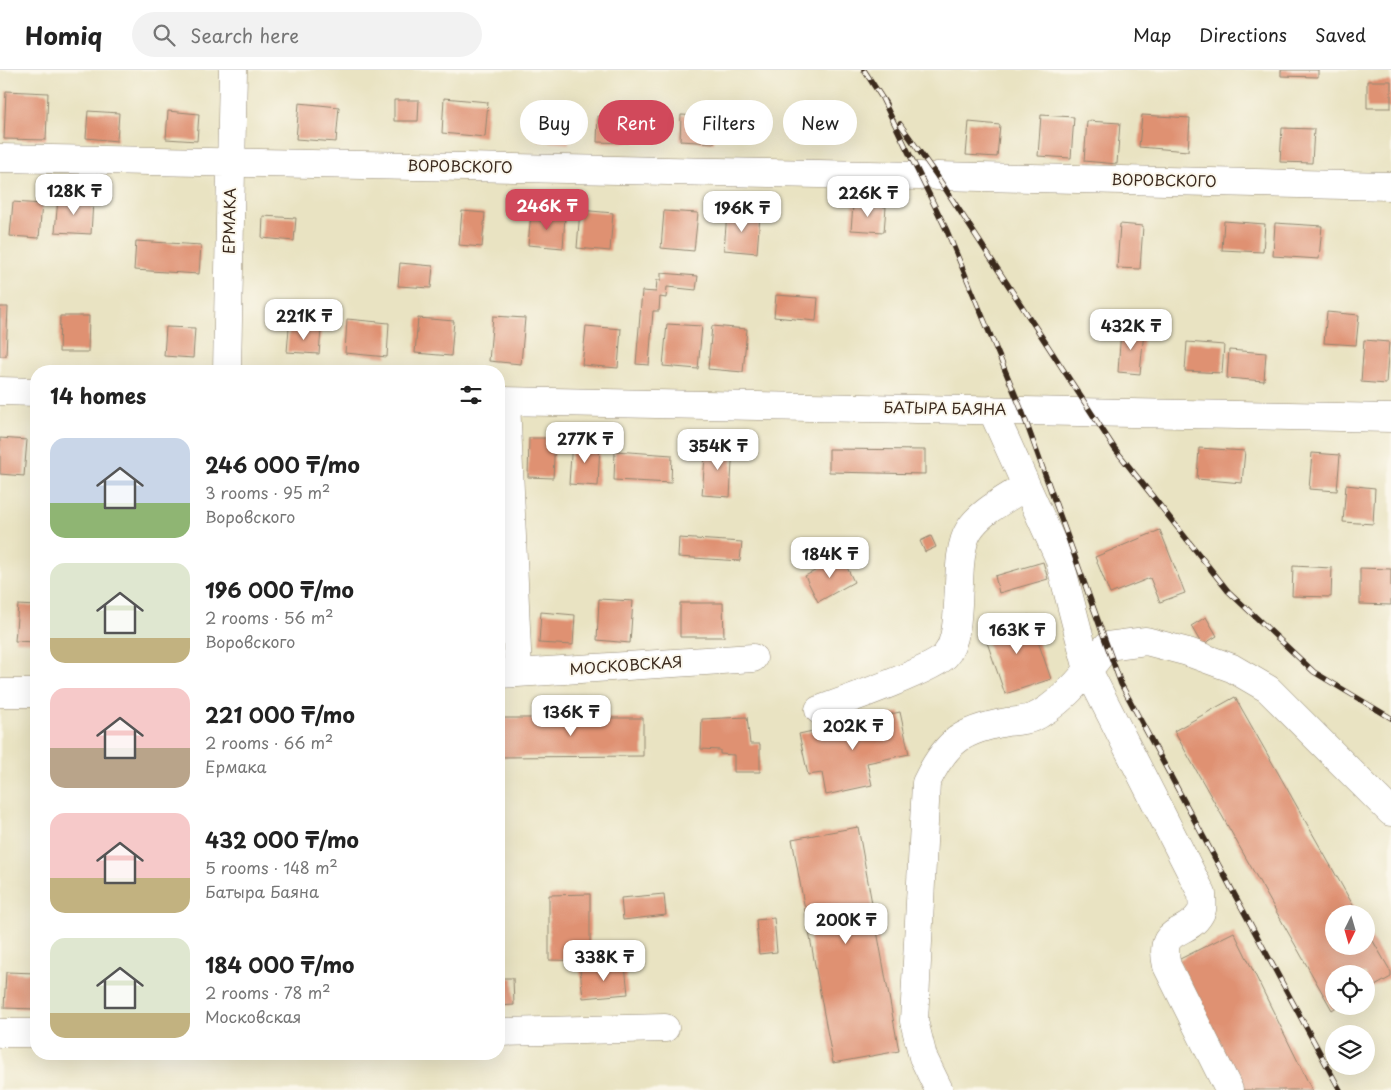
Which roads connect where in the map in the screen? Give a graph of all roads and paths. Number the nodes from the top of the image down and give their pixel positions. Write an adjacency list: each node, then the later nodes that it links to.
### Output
1 (233, 70): 3 (street, ЕРМАКА)
2 (0, 158): 3 (street, ВОРОВСКОГО)
3 (231, 163): 4 (street, ВОРОВСКОГО); 5 (street, ЕРМАКА)
4 (1391, 186)
5 (227, 365)
6 (0, 391): 7 (street)
7 (30, 392)
8 (505, 401): 9 (street, БАТЫРА БАЯНА)
9 (992, 410): 10 (street, БАТЫРА БАЯНА); 11 (street)
10 (1391, 418)
11 (1026, 486): 14 (street); 18 (street)
12 (505, 537): 15 (street)
13 (753, 658): 15 (street, МОСКОВСКАЯ)
14 (1088, 670): 19 (street); 24 (street); 25 (street)
15 (508, 673)
16 (0, 693): 17 (street)
17 (30, 693)
18 (819, 710)
19 (1391, 812)
20 (665, 1028): 21 (street)
21 (505, 1032)
22 (0, 1033): 23 (street)
23 (30, 1033)
24 (939, 1090)
25 (1229, 1090)

